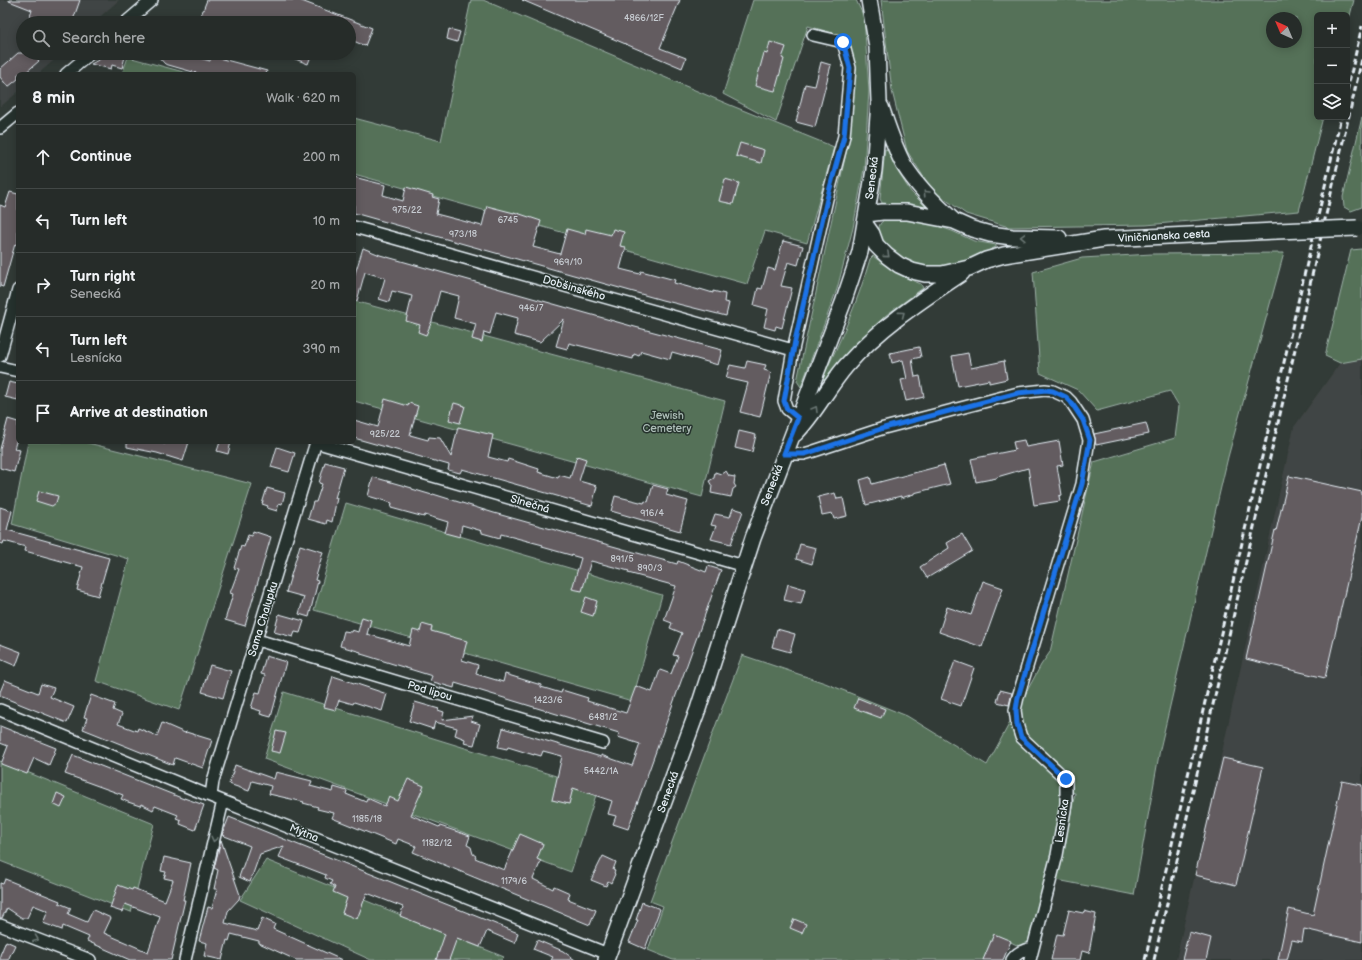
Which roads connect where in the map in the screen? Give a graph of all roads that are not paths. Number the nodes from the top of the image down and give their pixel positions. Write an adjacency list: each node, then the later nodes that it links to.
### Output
1 (152, 0): 3 (street)
2 (869, 0): 7 (main road, Senecká)
3 (133, 16)
4 (813, 35): 17 (street)
5 (83, 60): 6 (street)
6 (68, 72)
7 (879, 102): 10 (main road, Senecká); 11 (main road, one-way to 7)
8 (16, 118): 9 (street)
9 (0, 128)
10 (866, 219): 11 (main road); 15 (main road, one-way to 15); 21 (main road, Senecká)
11 (954, 221): 14 (main road, one-way to 11)
12 (356, 228): 17 (street, Dobšinského)
13 (1360, 228): 14 (main road, Viničnianska cesta, bridge)
14 (1104, 239): 15 (main road, Viničnianska cesta)
15 (969, 268): 22 (main road, one-way to 15)
16 (16, 297): 18 (street)
17 (793, 350): 21 (street)
18 (0, 356)
19 (0, 367): 20 (street)
20 (16, 371)
21 (798, 418): 22 (main road, Senecká)
22 (790, 438): 25 (main road, Senecká)
23 (315, 444): 27 (street, Sama Chalupku)
24 (323, 444): 26 (street, Slnečná)
25 (784, 454): 26 (main road, Senecká); 33 (street, Lesnícka)
26 (744, 566): 34 (main road, Senecká)
27 (257, 640): 29 (street, Pod lipou); 30 (street, Sama Chalupku)
28 (0, 710): 30 (street, Mýtna)
29 (603, 743)
30 (210, 796): 31 (street, Mýtna)
31 (223, 801): 34 (street, Mýtna); 36 (street, one-way to 36)
32 (0, 925): 35 (street, one-way to 35)
33 (1032, 948): 37 (street); 38 (street, Lesnícka)
34 (607, 957)
35 (90, 960)
36 (185, 960)
37 (1012, 960)
38 (1030, 960)

